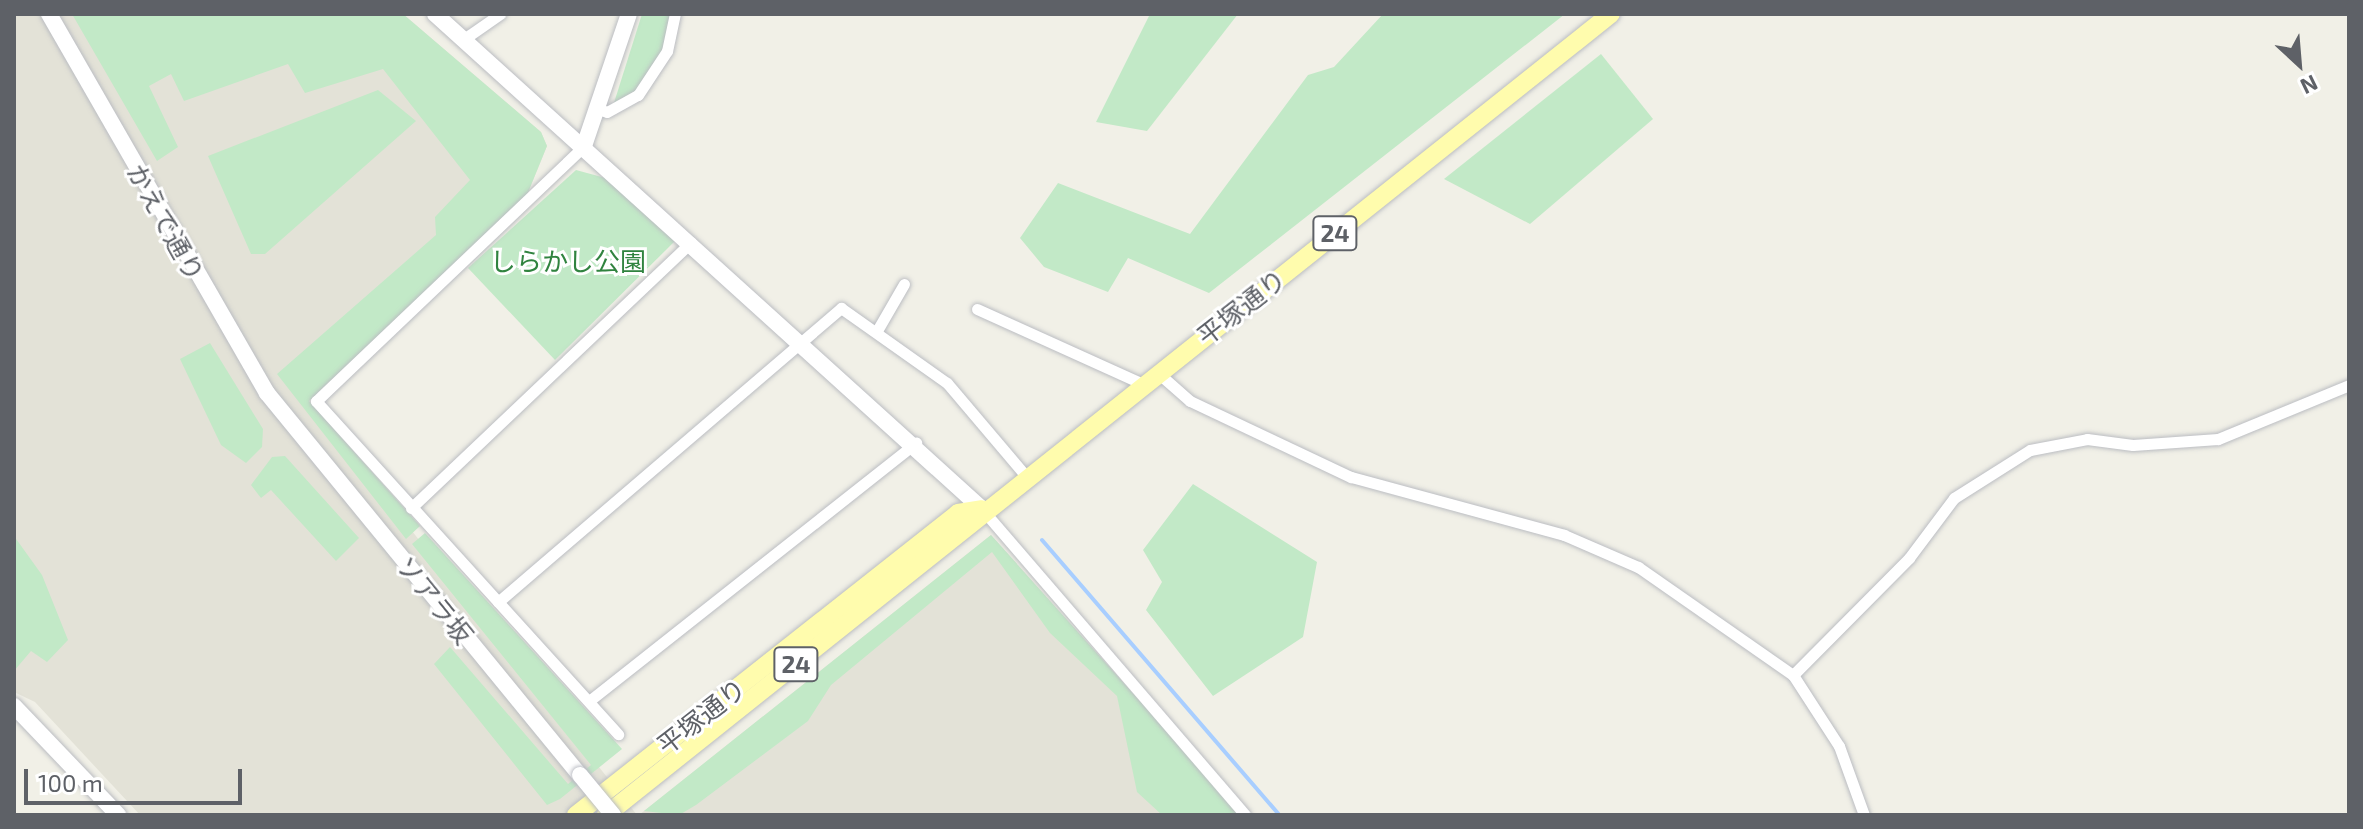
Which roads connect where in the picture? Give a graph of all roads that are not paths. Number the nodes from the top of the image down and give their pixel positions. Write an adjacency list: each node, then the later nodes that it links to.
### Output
1 (49, 14): 17 (street, かえで通り)
2 (435, 14): 7 (street)
3 (500, 14): 7 (street)
4 (629, 14): 8 (street)
5 (675, 14): 8 (street)
6 (1611, 14): 15 (main road, 平塚通り / 24)
7 (464, 39): 9 (street)
8 (598, 109): 9 (street)
9 (584, 146): 10 (street); 20 (street)
10 (691, 242): 14 (street); 20 (street)
11 (904, 284): 13 (street)
12 (977, 309): 15 (street)
13 (878, 329): 14 (street); 19 (street)
14 (803, 341): 18 (street); 22 (street)
15 (1150, 378): 19 (main road, 平塚通り / 24); 23 (street)
16 (2349, 385): 23 (street)
17 (290, 426): 30 (street, ソアラ坂, bridge)
18 (916, 443): 21 (street); 24 (street)
19 (1025, 475): 21 (main road, 平塚通り / 24)
20 (411, 508): 22 (street)
21 (982, 509): 28 (main road, 平塚通り / 24); 29 (main road, 平塚通り / 24); 31 (street)
22 (498, 602): 24 (street)
23 (1793, 675): 32 (street)
24 (589, 701): 26 (street)
25 (14, 706): 27 (street)
26 (618, 734)
27 (118, 815)
28 (576, 815)
29 (606, 815)
30 (613, 815)
31 (1245, 815)
32 (1864, 815)

